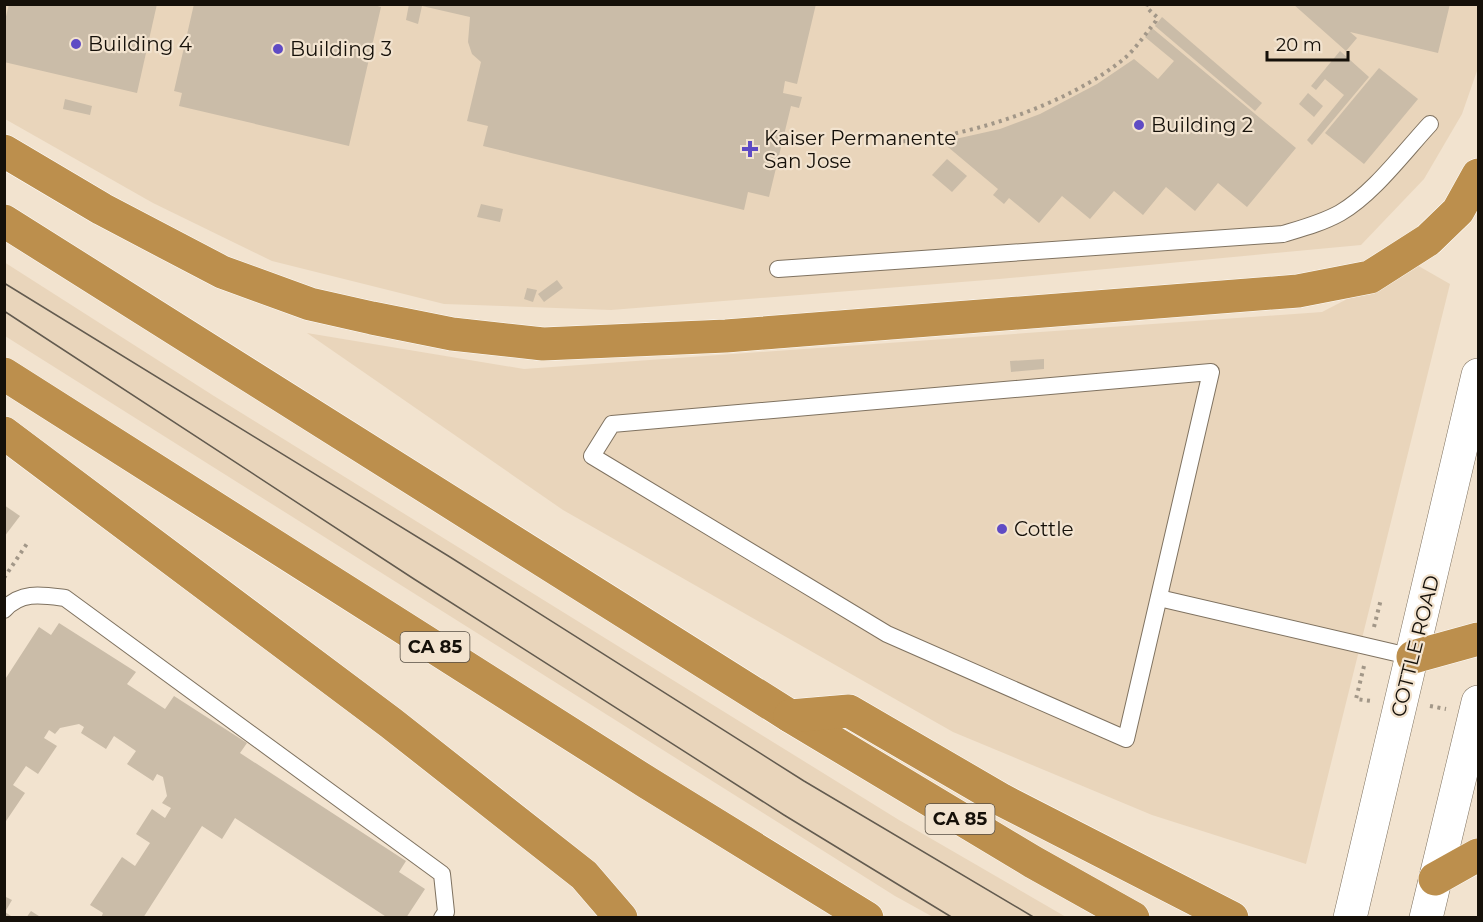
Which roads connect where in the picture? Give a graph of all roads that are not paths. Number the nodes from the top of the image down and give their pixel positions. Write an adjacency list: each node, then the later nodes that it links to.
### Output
1 (1430, 124): 5 (lane)
2 (4, 151): 3 (highway)
3 (1479, 176)
4 (4, 221): 14 (highway, CA 85)
5 (778, 269)
6 (4, 374): 20 (highway, CA 85)
7 (1479, 375): 12 (main road, COTTLE ROAD)
8 (4, 433): 19 (highway)
9 (1159, 598): 9 (lane); 12 (lane)
10 (4, 610): 18 (lane)
11 (1479, 639): 12 (highway)
12 (1413, 657): 17 (main road, COTTLE ROAD)
13 (1479, 702): 16 (main road)
14 (790, 716): 21 (highway, CA 85); 22 (highway)
15 (1479, 855): 16 (highway)
16 (1435, 879): 23 (main road)
17 (1350, 917)
18 (442, 918)
19 (621, 918)
20 (867, 918)
21 (1133, 918)
22 (1232, 918)
23 (1426, 918)

